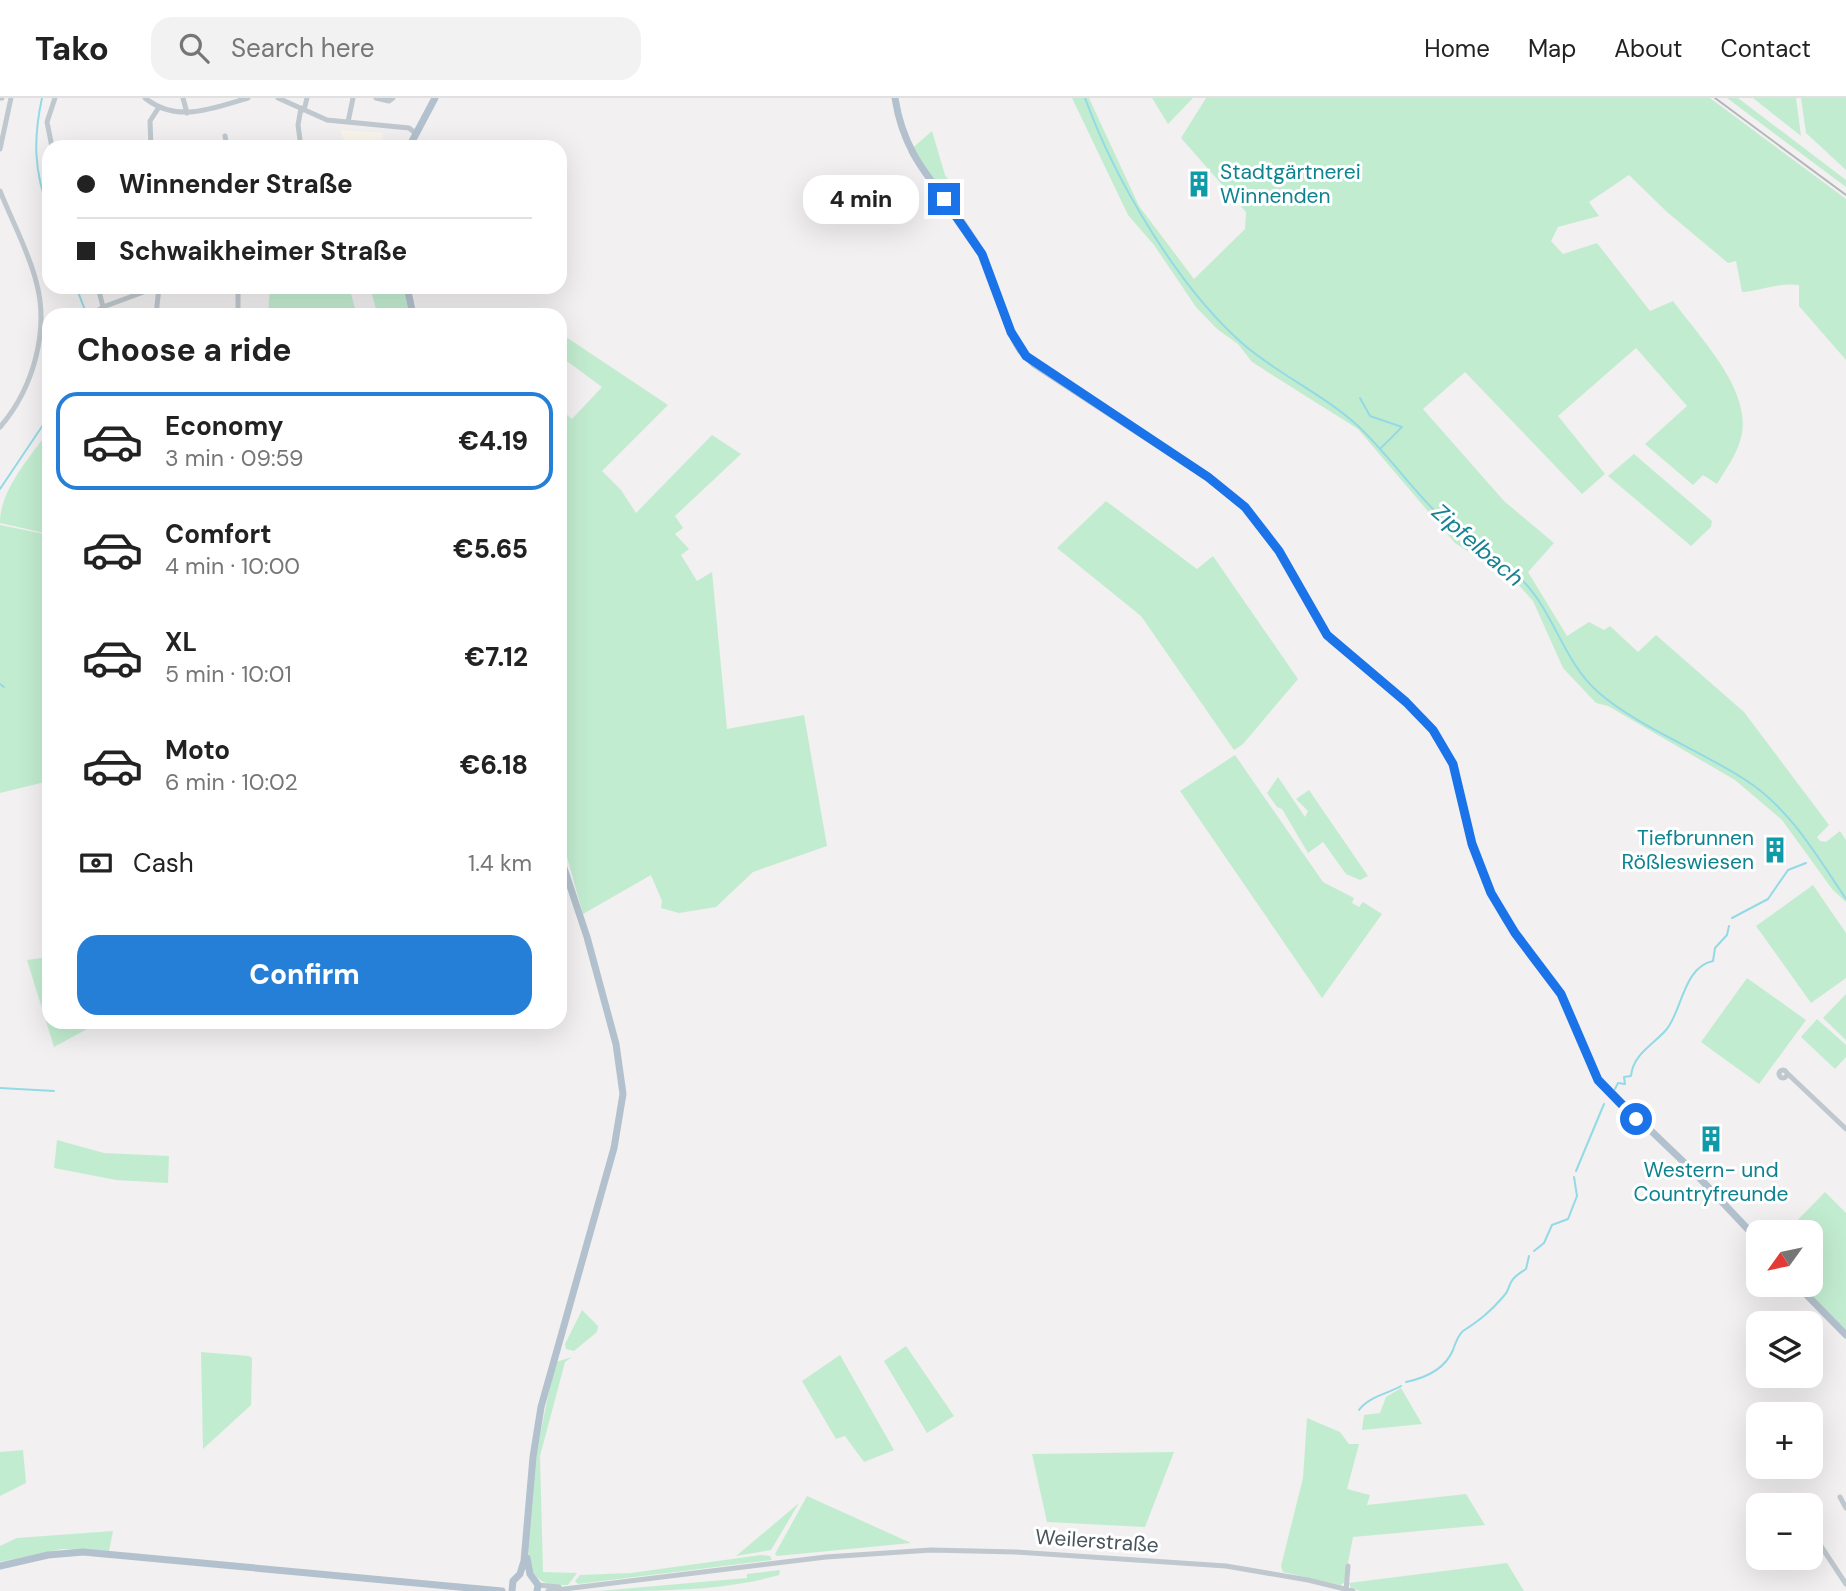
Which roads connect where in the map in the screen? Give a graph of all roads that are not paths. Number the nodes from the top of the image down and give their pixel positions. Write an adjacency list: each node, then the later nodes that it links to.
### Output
1 (11, 98): 25 (street)
2 (55, 98): 20 (street)
3 (145, 98): 14 (street)
4 (183, 98): 16 (street)
5 (248, 98): 13 (street)
6 (278, 98): 15 (street)
7 (307, 98): 15 (street)
8 (353, 98): 17 (street)
9 (376, 98): 10 (street)
10 (393, 98)
11 (435, 98): 18 (main road)
12 (895, 98): 34 (main road)
13 (229, 101): 16 (street)
14 (159, 107): 16 (street); 21 (street)
15 (302, 109): 17 (street); 23 (street)
16 (187, 113)
17 (348, 122): 18 (street)
18 (414, 132): 24 (main road)
19 (225, 136): 22 (street)
20 (51, 140)
21 (151, 140)
22 (226, 140)
23 (300, 140)
24 (411, 140)
25 (0, 149)
26 (0, 191): 30 (street)
27 (100, 294): 29 (street)
28 (139, 294): 29 (street)
29 (103, 307)
30 (0, 427)
31 (567, 879): 40 (main road)
32 (1787, 1074): 33 (street)
33 (1846, 1129)
34 (1746, 1227)
35 (1809, 1297): 36 (main road)
36 (1846, 1335)
37 (1840, 1497): 38 (street)
38 (1846, 1508)
39 (1823, 1547): 45 (street)
40 (526, 1550): 43 (main road); 44 (main road)
41 (0, 1566): 50 (main road)
42 (1348, 1566): 51 (street)
43 (520, 1574): 44 (main road); 47 (main road)
44 (530, 1574): 48 (main road)
45 (1844, 1574): 46 (street)
46 (1846, 1584)
47 (512, 1587): 50 (main road)
48 (538, 1588): 49 (street)
49 (565, 1588): 51 (street, Weilerstraße); 53 (street)
50 (491, 1590): 52 (main road)
51 (1348, 1590)
52 (502, 1591)
53 (548, 1591)

